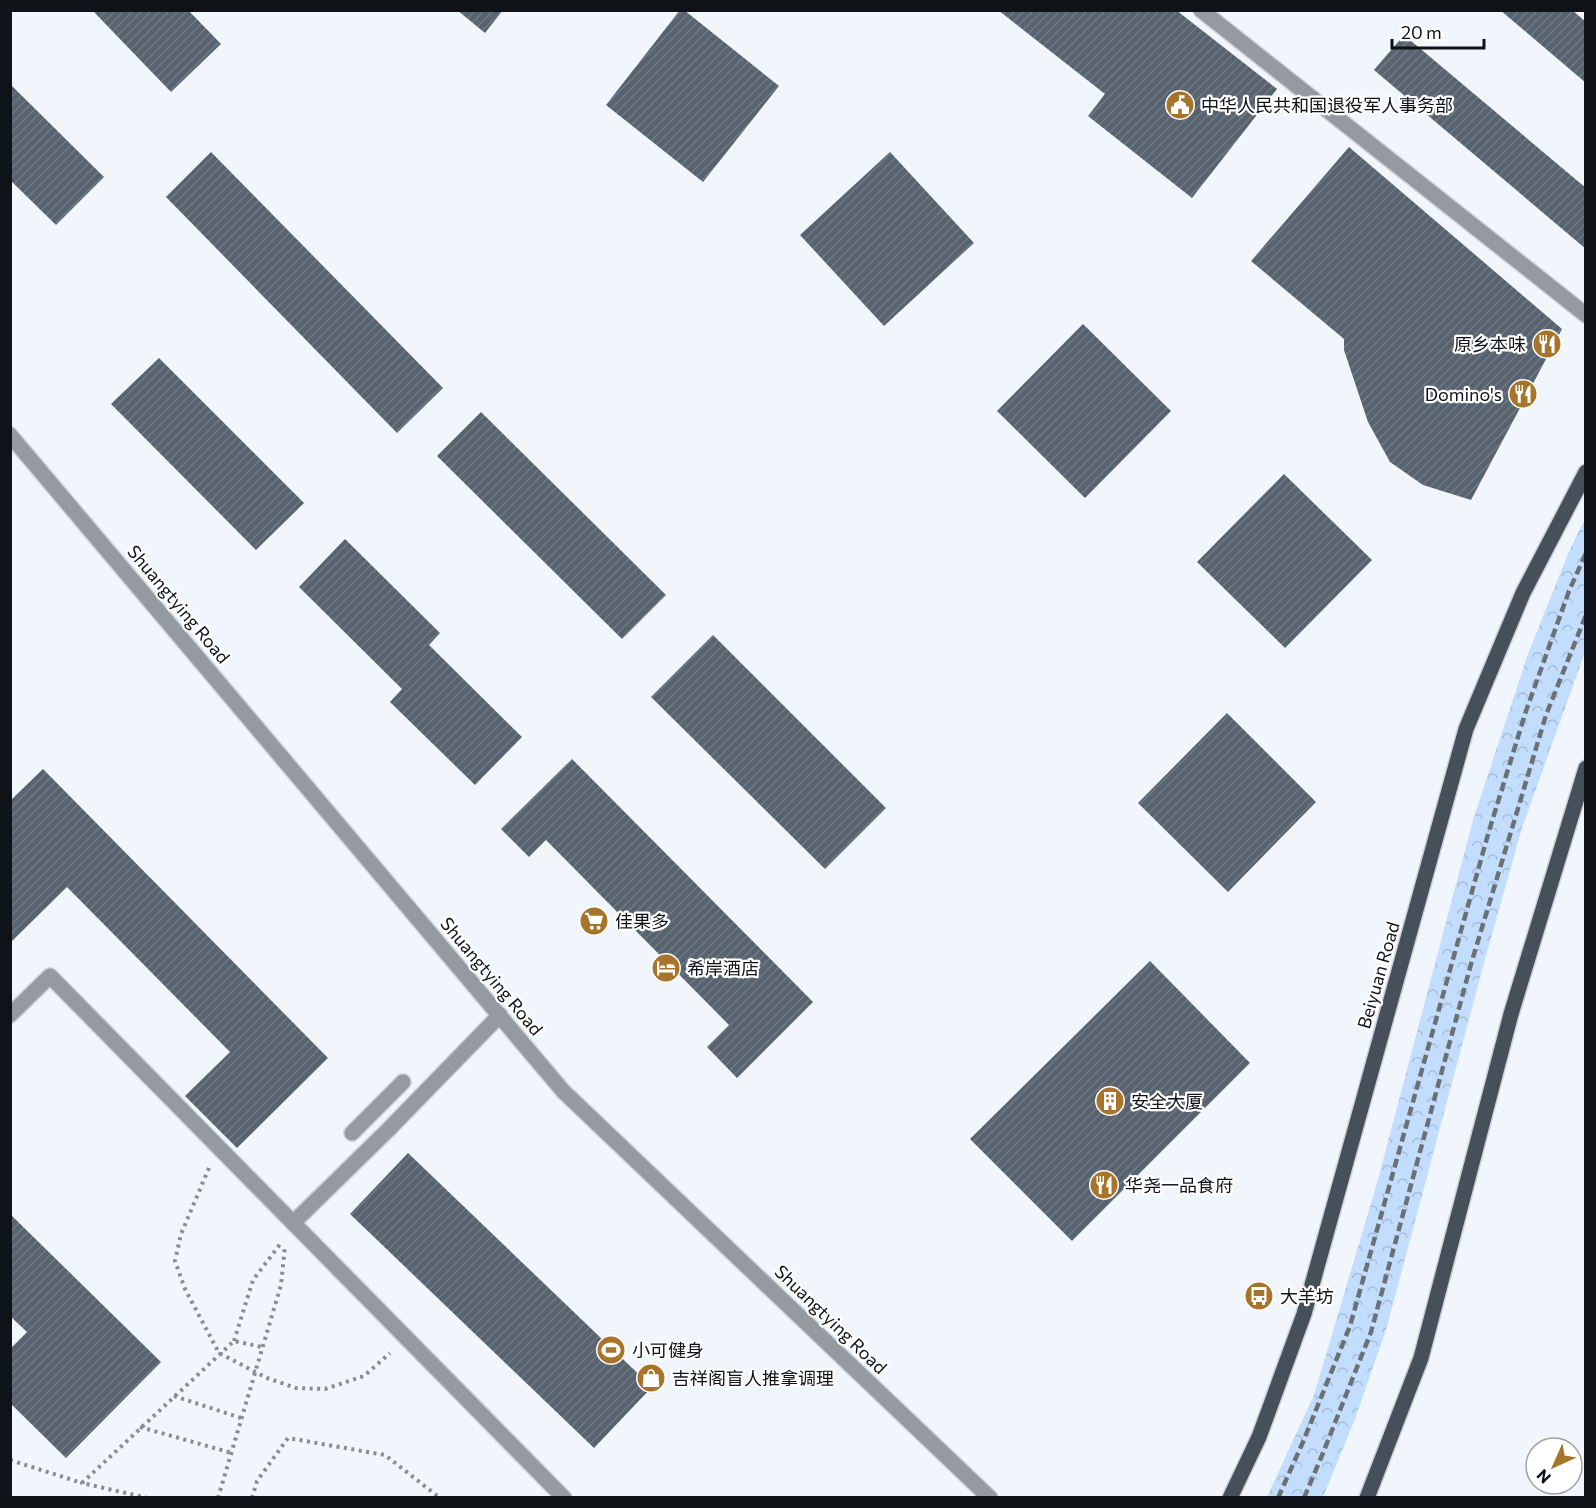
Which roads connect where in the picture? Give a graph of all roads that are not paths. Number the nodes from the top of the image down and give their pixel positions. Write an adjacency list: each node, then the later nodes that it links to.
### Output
1 (1201, 10): 2 (street)
2 (1586, 315)
3 (10, 435): 7 (street, Shuangtying Road)
4 (1586, 472): 13 (main road, Beiyuan Road)
5 (1586, 768): 14 (main road)
6 (10, 1015): 10 (street)
7 (500, 1015): 10 (street); 12 (street, Shuangtying Road)
8 (403, 1082): 9 (street)
9 (352, 1133)
10 (293, 1223): 11 (street)
11 (564, 1497)
12 (990, 1497)
13 (1230, 1497)
14 (1367, 1497)

